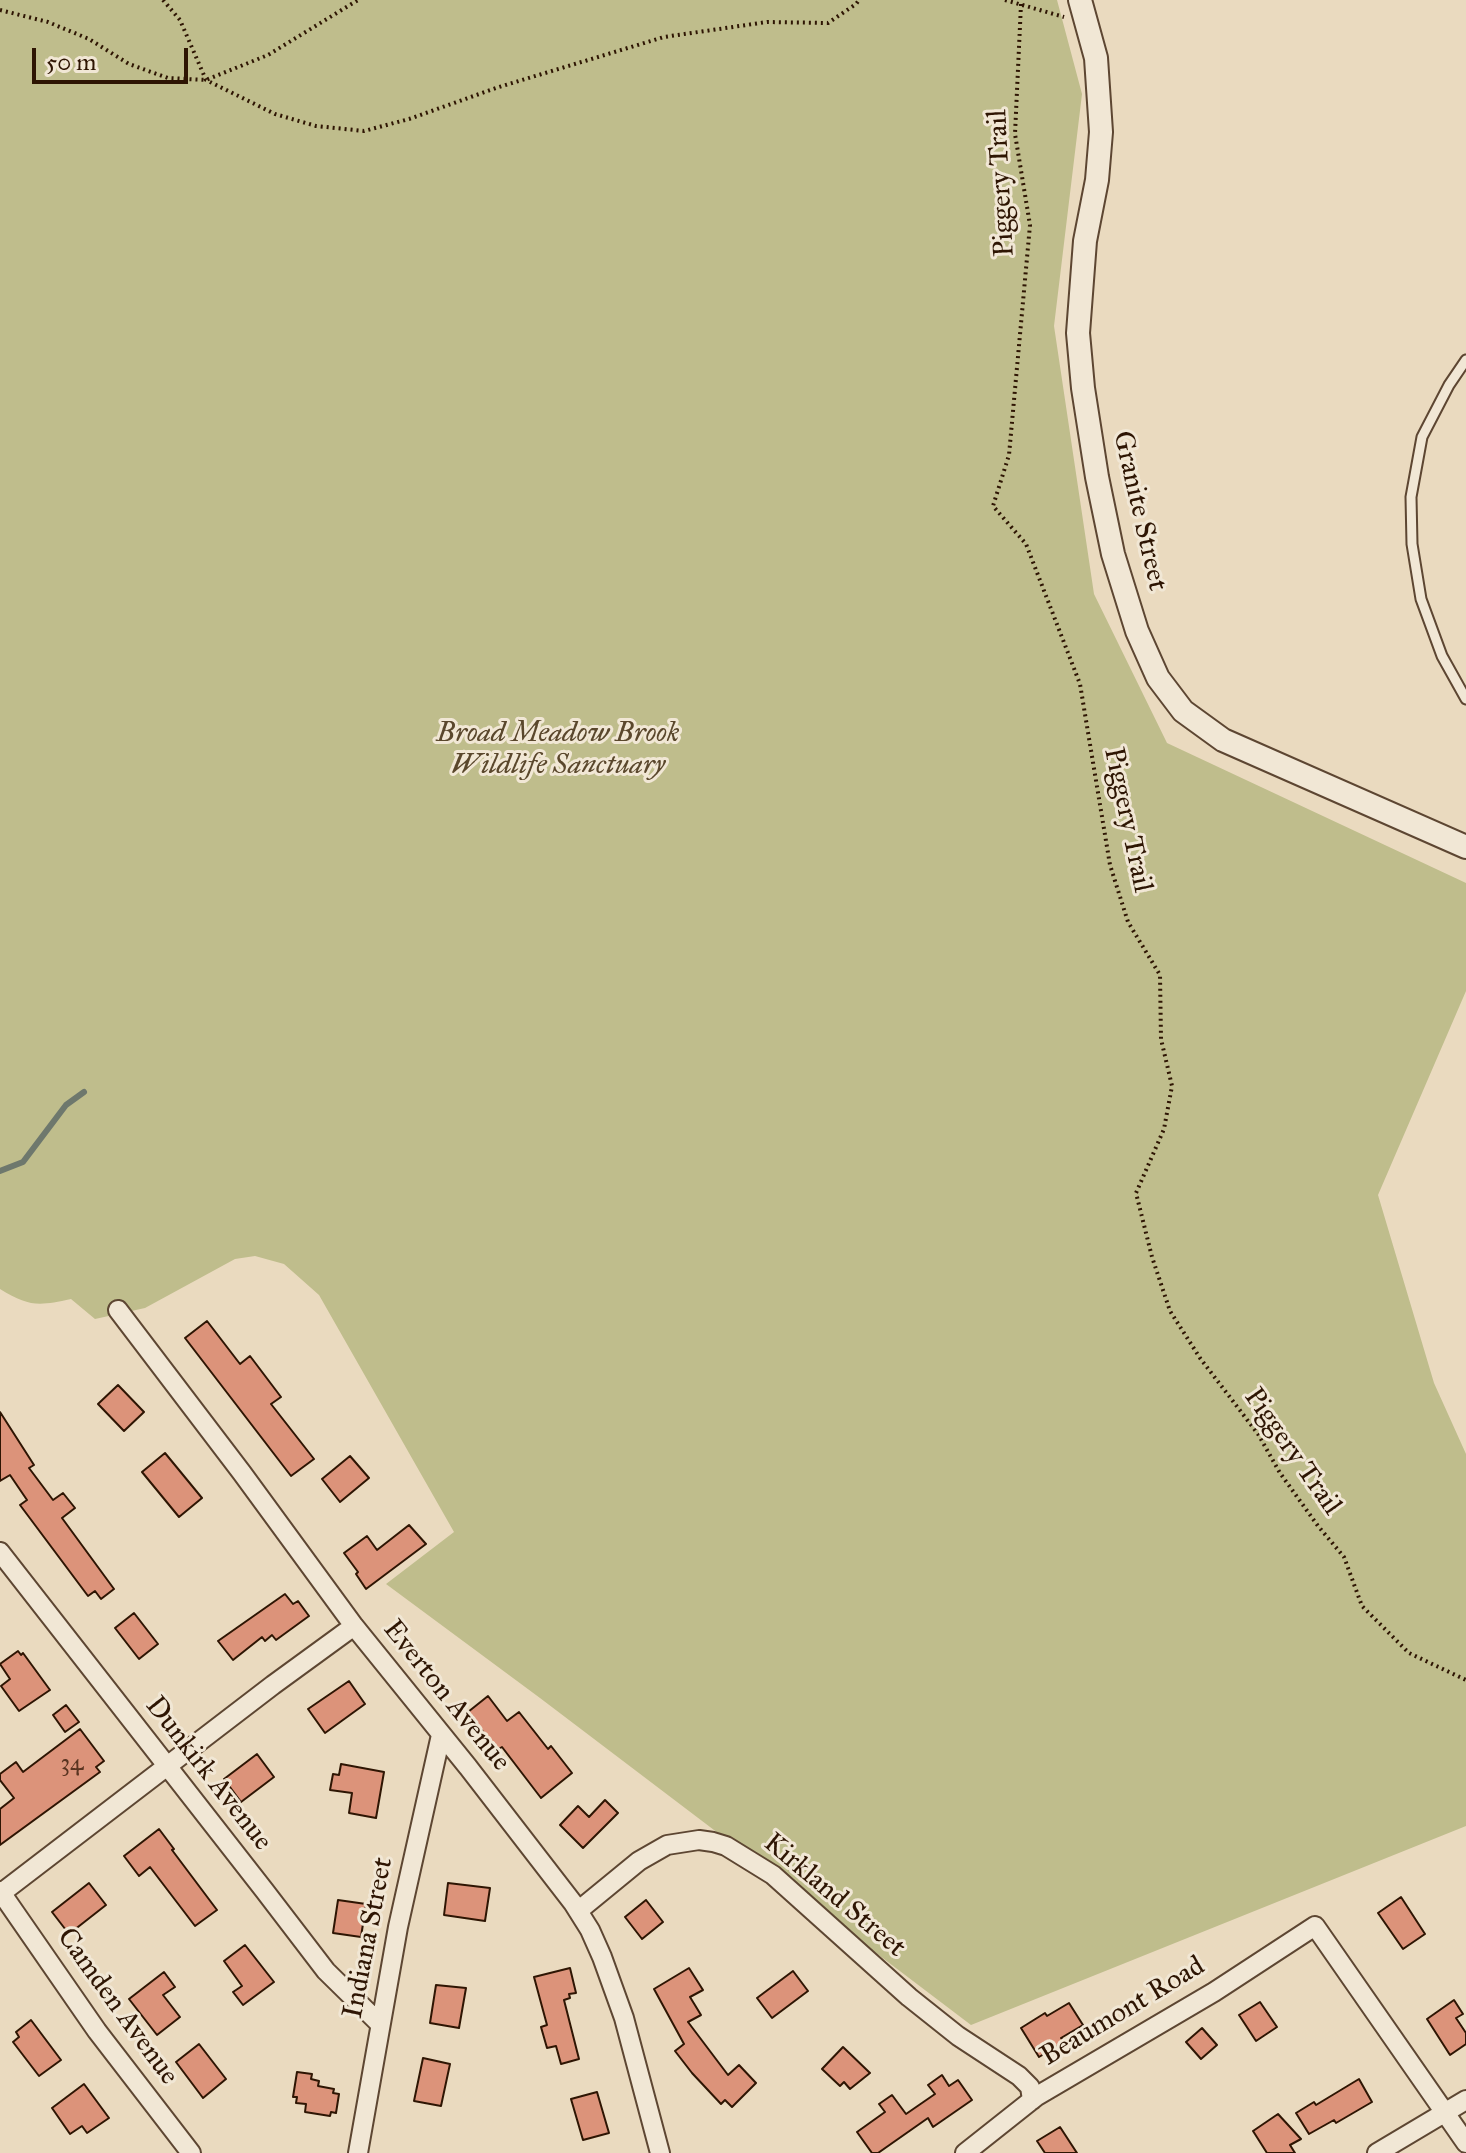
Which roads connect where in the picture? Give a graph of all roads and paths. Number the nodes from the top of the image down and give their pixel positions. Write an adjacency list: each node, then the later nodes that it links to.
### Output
1 (163, 0): 9 (path)
2 (358, 0): 9 (path)
3 (859, 0): 9 (path)
4 (1005, 0): 6 (path)
5 (1080, 0): 8 (street, Granite Street)
6 (1021, 4): 8 (path); 16 (path, Piggery Trail)
7 (0, 10): 9 (path)
8 (1087, 25): 12 (street, Granite Street)
9 (206, 80)
10 (1466, 360): 11 (lane)
11 (1466, 699)
12 (1466, 847)
13 (118, 1310): 15 (street, Everton Avenue)
14 (0, 1552): 18 (street, Dunkirk Avenue)
15 (354, 1626): 17 (street, Everton Avenue); 18 (street)
16 (1466, 1680)
17 (441, 1735): 20 (street, Everton Avenue); 21 (street, Indiana Street)
18 (167, 1767): 19 (street); 21 (street, Dunkirk Avenue)
19 (0, 1893): 26 (street, Camden Avenue)
20 (578, 1911): 22 (street, Kirkland Street); 28 (street, Everton Avenue)
21 (380, 2024): 27 (street, Indiana Street)
22 (1032, 2100): 24 (street, Beaumont Road); 29 (street, Beaumont Road)
23 (1466, 2100): 24 (street)
24 (1444, 2113): 25 (street); 30 (street)
25 (1466, 2143)
26 (191, 2153)
27 (358, 2153)
28 (660, 2153)
29 (965, 2153)
30 (1377, 2153)

